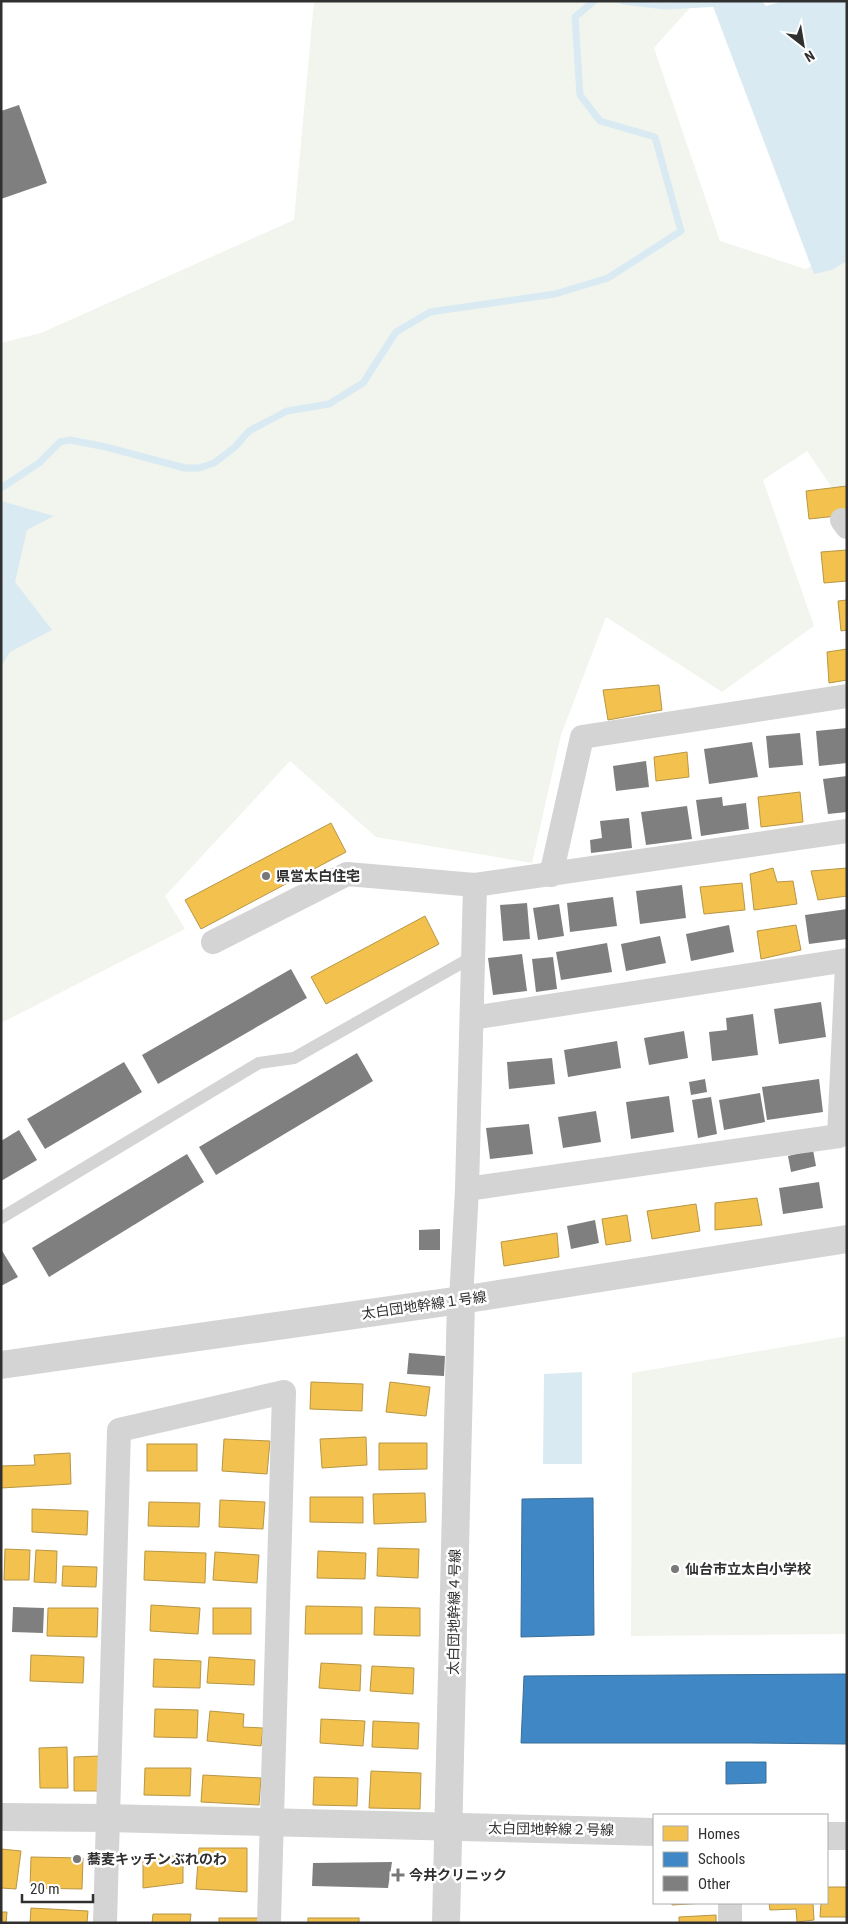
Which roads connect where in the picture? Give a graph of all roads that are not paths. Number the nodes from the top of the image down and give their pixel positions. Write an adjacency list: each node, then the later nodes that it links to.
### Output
1 (847, 696): 3 (street)
2 (847, 831): 3 (street)
3 (552, 875): 4 (street)
4 (475, 885): 5 (street); 6 (street)
5 (213, 942)
6 (474, 956): 9 (street); 12 (lane)
7 (847, 960): 9 (street)
8 (847, 965): 10 (street)
9 (472, 1018): 11 (street)
10 (843, 1136): 11 (street)
11 (466, 1189): 14 (street)
12 (1, 1218)
13 (847, 1239): 14 (street, 太白団地幹線１号線)
14 (461, 1300): 15 (street, 太白団地幹線１号線); 19 (street, 太白団地幹線４号線)
15 (1, 1365)
16 (1, 1817): 17 (street, 太白団地幹線２号線)
17 (107, 1818): 18 (street, 太白団地幹線２号線); 18 (street); 24 (street)
18 (272, 1822): 19 (street, 太白団地幹線２号線); 25 (street)
19 (449, 1827): 20 (street, 太白団地幹線２号線); 26 (street, 太白団地幹線４号線)
20 (653, 1832)
21 (828, 1836): 22 (street)
22 (847, 1836)
23 (730, 1904): 27 (street)
24 (105, 1923)
25 (270, 1923)
26 (446, 1923)
27 (730, 1923)

